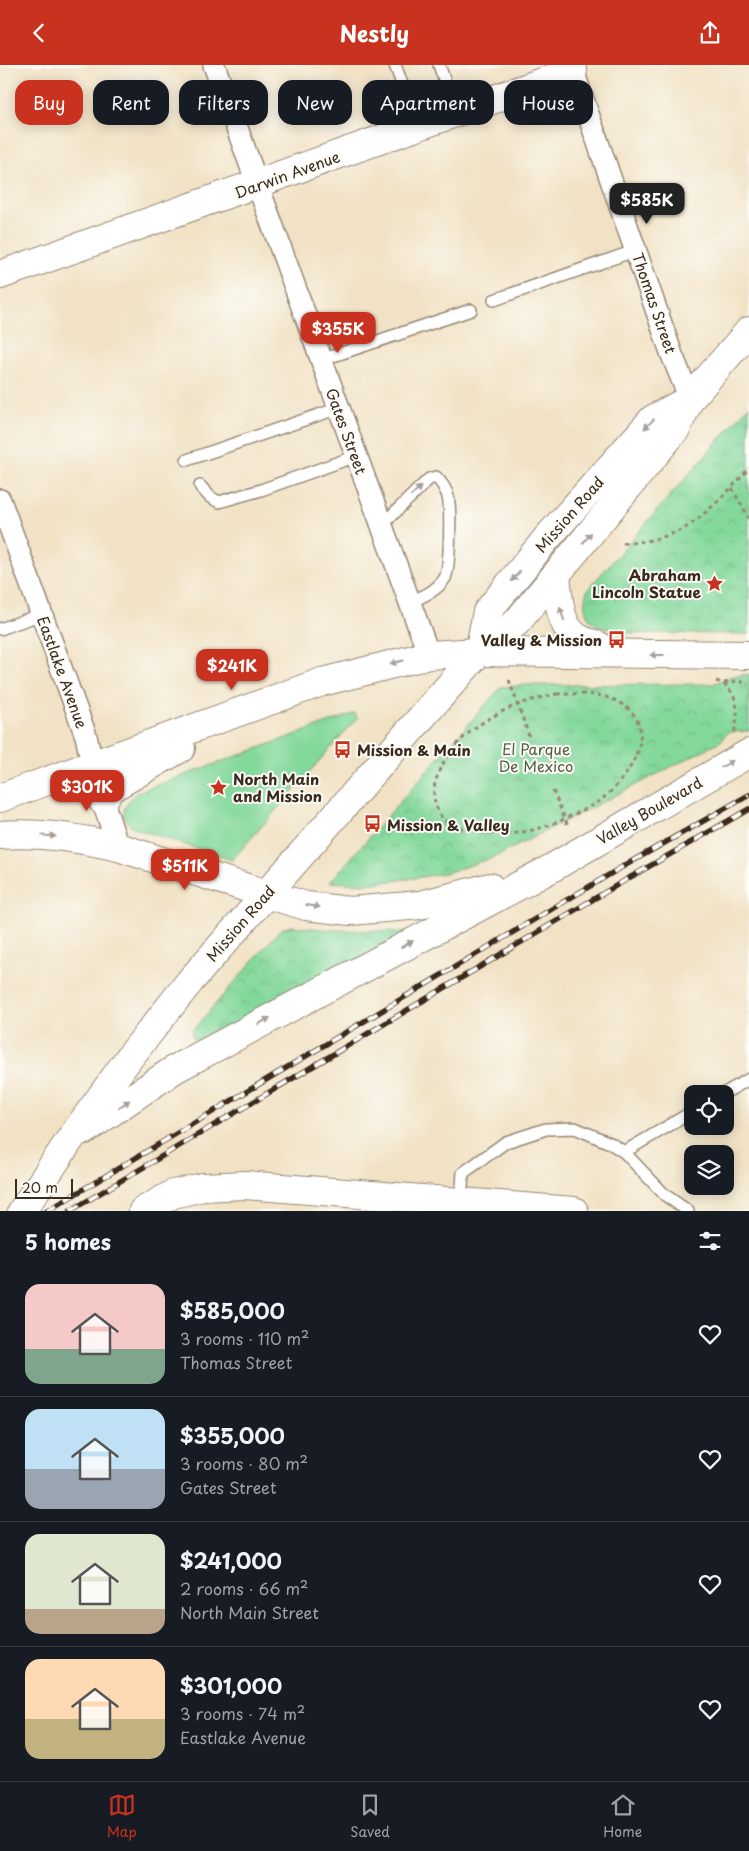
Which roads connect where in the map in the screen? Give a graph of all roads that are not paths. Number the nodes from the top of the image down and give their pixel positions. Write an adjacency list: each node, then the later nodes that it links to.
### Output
1 (214, 65): 9 (street, Gates Street)
2 (395, 65): 8 (lane)
3 (439, 65): 5 (lane)
4 (572, 68): 6 (main road, Darwin Avenue); 10 (street, Thomas Street)
5 (444, 80)
6 (494, 98)
7 (423, 125): 8 (main road, Darwin Avenue)
8 (418, 127): 9 (main road, Darwin Avenue)
9 (257, 184): 11 (main road, Darwin Avenue); 15 (street, Gates Street)
10 (637, 250): 12 (lane); 16 (street, Thomas Street)
11 (0, 275)
12 (494, 300)
13 (472, 310): 15 (lane)
14 (749, 331): 16 (main road, Mission Road)
15 (321, 361): 17 (street, Gates Street)
16 (690, 399): 23 (main road, Mission Road, one-way to 16); 27 (main road, Mission Road, one-way to 27)
17 (338, 407): 18 (street, Gates Street); 19 (lane)
18 (356, 456): 20 (lane); 22 (street, Gates Street)
19 (187, 460)
20 (200, 485)
21 (0, 500): 25 (street, Eastlake Avenue)
22 (382, 525): 24 (street, Gates Street); 24 (lane, one-way to 24)
23 (556, 576): 27 (main road, Mission Road); 29 (main road, one-way to 23)
24 (410, 602): 28 (street, Gates Street)
25 (42, 614): 26 (lane); 33 (street, Eastlake Avenue)
26 (0, 629)
27 (480, 652): 28 (main road); 29 (main road); 39 (main road, Mission Road)
28 (429, 655): 31 (main road, one-way to 31)
29 (609, 655): 30 (main road, one-way to 29)
30 (749, 655)
31 (240, 711): 33 (main road); 35 (main road)
32 (741, 745): 38 (main road, Valley Boulevard, one-way to 32)
33 (92, 765): 34 (main road); 35 (street, Eastlake Avenue)
34 (0, 798)
35 (103, 801): 37 (street, Eastlake Avenue)
36 (0, 835): 37 (main road, one-way to 37)
37 (118, 847): 39 (main road)
38 (550, 869): 39 (main road, one-way to 38); 43 (main road, one-way to 38)
39 (266, 894): 43 (main road, Mission Road)
40 (749, 1079): 41 (lane)
41 (734, 1088)
42 (684, 1117): 44 (lane)
43 (69, 1141): 47 (main road, Mission Road)
44 (624, 1152): 46 (lane); 51 (lane)
45 (203, 1187): 46 (main road); 48 (main road); 49 (main road)
46 (461, 1200): 50 (main road)
47 (23, 1210)
48 (143, 1211)
49 (176, 1211)
50 (574, 1211)
51 (688, 1211)

